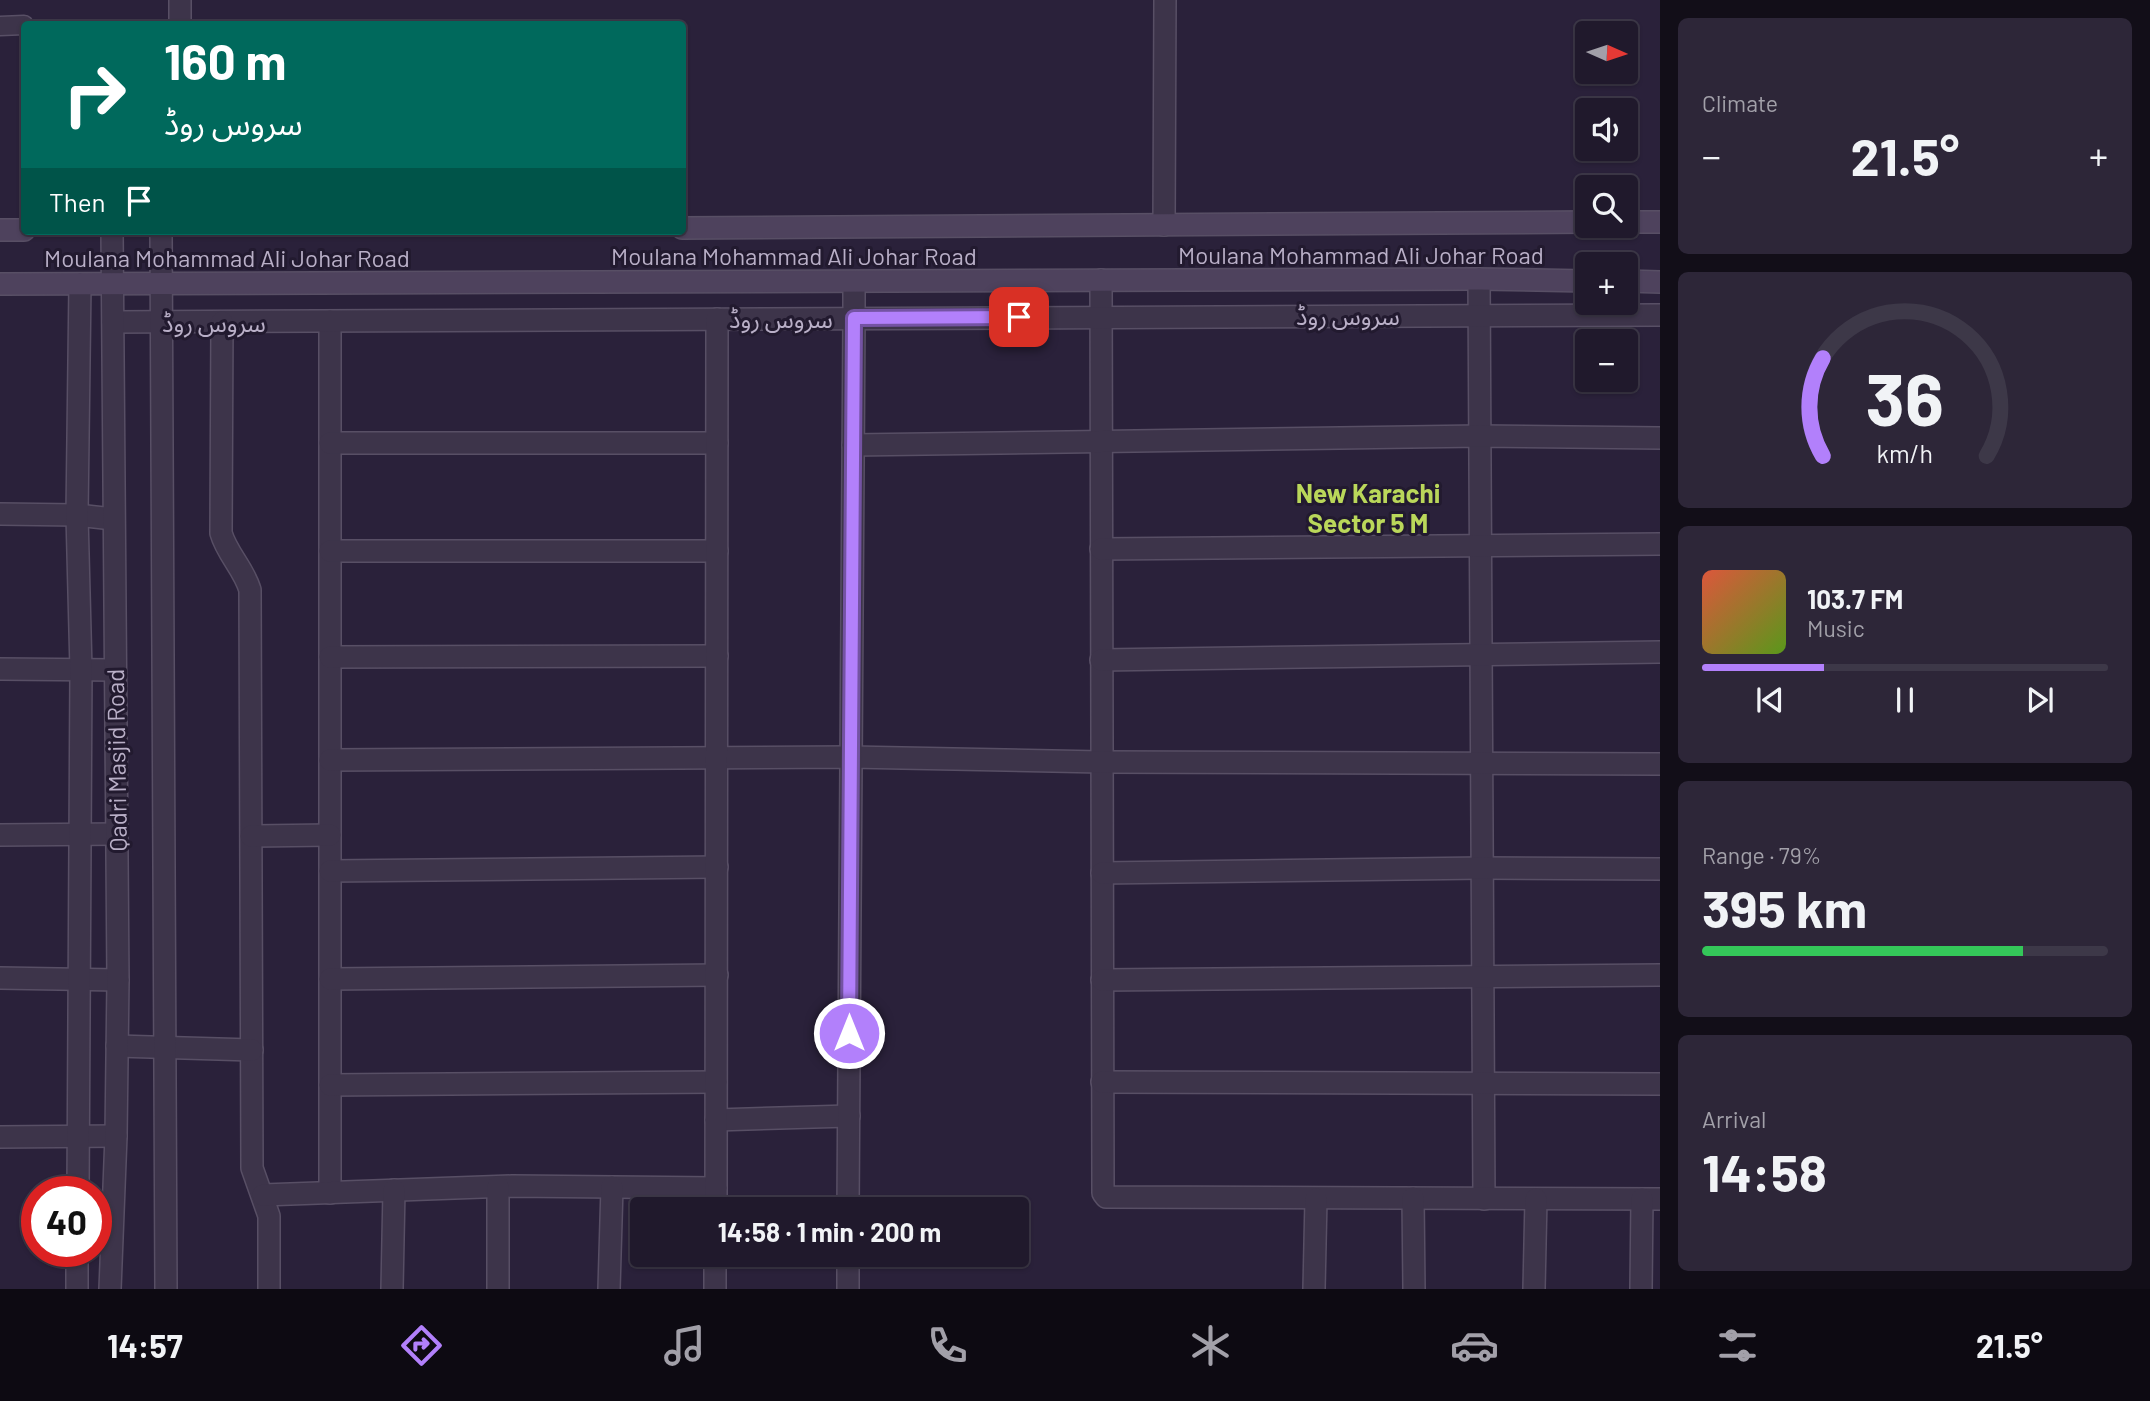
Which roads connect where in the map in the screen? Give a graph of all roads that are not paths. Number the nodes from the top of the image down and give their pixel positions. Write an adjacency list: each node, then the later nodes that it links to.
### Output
1 (180, 0): 3 (street)
2 (1165, 0): 9 (street)
3 (180, 21)
4 (21, 25): 5 (lane)
5 (0, 26)
6 (1575, 222): 9 (main road, Moulana Mohammad Ali Johar Road)
7 (1638, 222): 8 (main road)
8 (1660, 222)
9 (1164, 225): 10 (main road, Moulana Mohammad Ali Johar Road)
10 (686, 228)
11 (0, 230): 12 (main road, Moulana Mohammad Ali Johar Road)
12 (21, 230)
13 (112, 235): 22 (street, Qadri Masjid Road)
14 (161, 235): 23 (street, Qadri Masjid Road)
15 (1479, 279): 16 (main road, Moulana Mohammad Ali Johar Road); 17 (main road, Moulana Mohammad Ali Johar Road); 25 (street)
16 (1101, 280): 19 (main road, Moulana Mohammad Ali Johar Road); 27 (street)
17 (1575, 281)
18 (1638, 281): 20 (main road)
19 (854, 282): 23 (main road, Moulana Mohammad Ali Johar Road); 28 (street)
20 (1660, 282)
21 (80, 284): 22 (main road, Moulana Mohammad Ali Johar Road); 24 (main road, Moulana Mohammad Ali Johar Road); 41 (street)
22 (113, 284): 23 (main road, Moulana Mohammad Ali Johar Road); 31 (street, Qadri Masjid Road)
23 (163, 284): 32 (street, Qadri Masjid Road)
24 (0, 285)
25 (1479, 314): 26 (street, سروس روڈ); 27 (street, سروس روڈ); 34 (street)
26 (1660, 314)
27 (1101, 317): 28 (street, سروس روڈ); 36 (street)
28 (854, 318): 29 (street, سروس روڈ); 39 (street)
29 (717, 319): 30 (street, سروس روڈ); 38 (street)
30 (330, 321): 33 (street, سروس روڈ); 37 (street)
31 (113, 322): 32 (street, سروس روڈ); 42 (street, Qadri Masjid Road)
32 (163, 322): 33 (street, سروس روڈ); 81 (street, Qadri Masjid Road)
33 (222, 322): 66 (street)
34 (1480, 436): 35 (street); 36 (street); 44 (street)
35 (1660, 438)
36 (1101, 441): 39 (street); 45 (street)
37 (330, 443): 38 (street); 46 (street)
38 (717, 443): 47 (street)
39 (853, 445): 56 (street)
40 (0, 514): 41 (street)
41 (77, 515): 42 (street); 54 (street)
42 (113, 519): 55 (street, Qadri Masjid Road)
43 (1660, 544): 44 (street)
44 (1480, 546): 45 (street); 49 (street)
45 (1101, 550): 52 (street)
46 (330, 551): 47 (street); 51 (street)
47 (717, 551): 50 (street)
48 (1660, 652): 49 (street)
49 (1481, 655): 52 (street); 60 (street)
50 (717, 656): 51 (street); 57 (street)
51 (330, 657): 58 (street)
52 (1101, 660): 59 (street)
53 (0, 669): 54 (street)
54 (81, 670): 55 (street); 64 (street)
55 (116, 670): 62 (street, Qadri Masjid Road)
56 (851, 757): 57 (street); 59 (street); 88 (street)
57 (717, 758): 58 (street); 67 (street)
58 (330, 760): 65 (street)
59 (1101, 762): 60 (street); 71 (street)
60 (1482, 764): 61 (street); 68 (street)
61 (1660, 764)
62 (117, 834): 64 (street); 78 (street, Qadri Masjid Road)
63 (0, 835): 64 (street)
64 (79, 835): 76 (street)
65 (330, 835): 66 (street); 70 (street)
66 (251, 836): 82 (street)
67 (717, 867): 70 (street); 72 (street)
68 (1483, 868): 69 (street); 71 (street); 74 (street)
69 (1660, 869)
70 (330, 871): 77 (street)
71 (1101, 873): 79 (street)
72 (717, 975): 77 (street); 83 (street)
73 (1660, 975): 74 (street)
74 (1483, 976): 79 (street); 85 (street)
75 (0, 978): 76 (street)
76 (80, 979): 78 (street); 90 (street)
77 (330, 979): 87 (street)
78 (118, 980): 80 (street, Qadri Masjid Road)
79 (1102, 980): 84 (street)
80 (117, 1046): 81 (street); 91 (street, Qadri Masjid Road)
81 (165, 1048): 82 (street); 112 (street, Qadri Masjid Road)
82 (252, 1050): 98 (street)
83 (716, 1082): 87 (street); 89 (street)
84 (1102, 1082): 85 (street); 103 (street)
85 (1483, 1084): 86 (street); 104 (street)
86 (1660, 1084)
87 (330, 1085): 97 (street)
88 (849, 1116): 89 (street); 101 (street)
89 (716, 1120): 100 (street)
90 (79, 1136): 91 (street); 92 (street); 93 (street)
91 (116, 1136): 111 (street, Qadri Masjid Road)
92 (0, 1137)
93 (78, 1176)
94 (498, 1187): 95 (street); 96 (street); 115 (street)
95 (612, 1187): 99 (street); 116 (street)
96 (394, 1190): 97 (street); 114 (street)
97 (330, 1193): 98 (street)
98 (262, 1195): 113 (street)
99 (699, 1197)
100 (716, 1197)
101 (848, 1197)
102 (1413, 1198): 103 (street); 104 (street); 120 (street)
103 (1316, 1199): 119 (street)
104 (1484, 1199): 105 (street)
105 (1536, 1199): 106 (street); 121 (street)
106 (1651, 1199): 122 (street)
107 (77, 1267): 110 (street)
108 (715, 1267): 117 (street)
109 (848, 1267): 118 (street)
110 (77, 1289)
111 (110, 1289)
112 (166, 1289)
113 (268, 1289)
114 (392, 1289)
115 (498, 1289)
116 (609, 1289)
117 (715, 1289)
118 (848, 1289)
119 (1314, 1289)
120 (1414, 1289)
121 (1534, 1289)
122 (1641, 1289)

